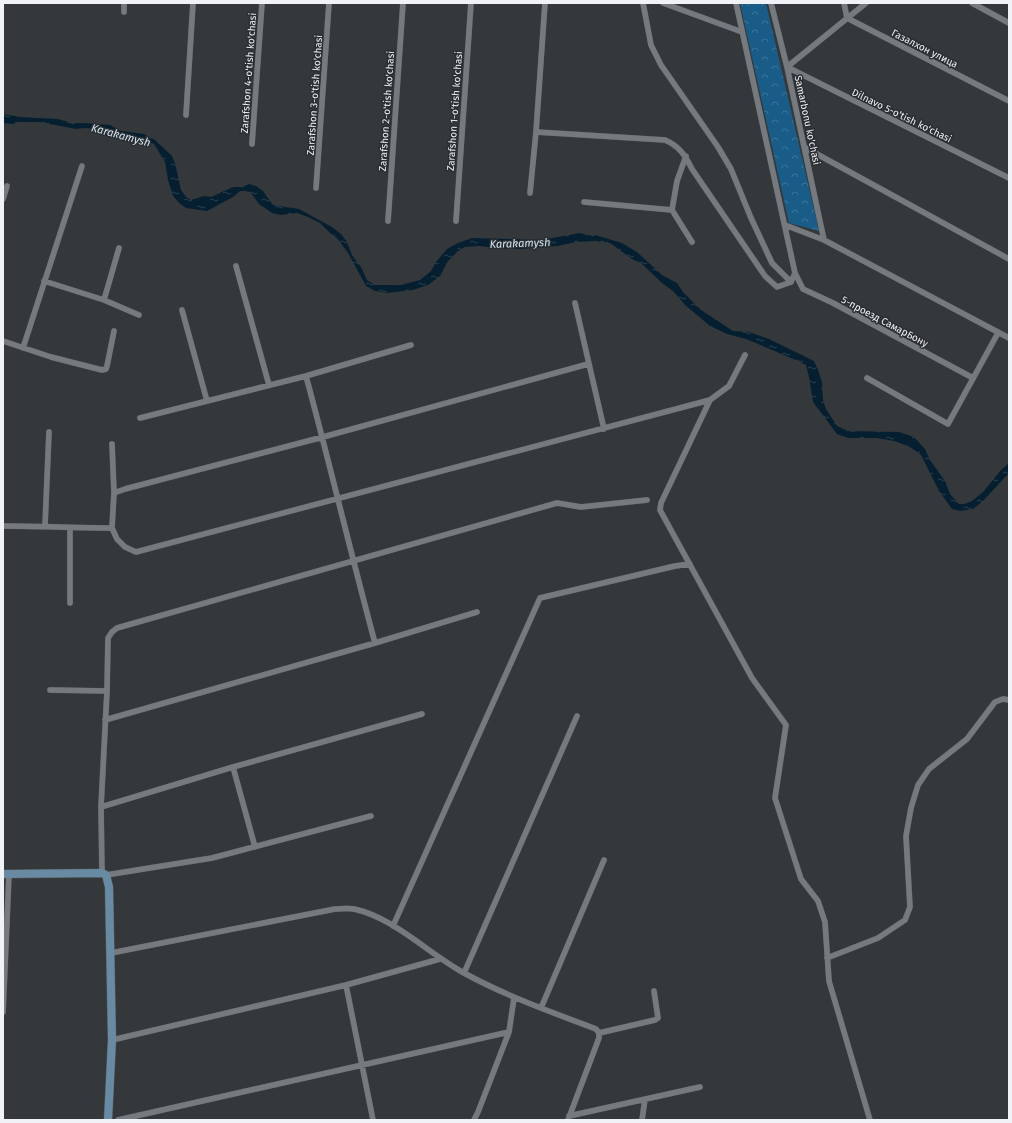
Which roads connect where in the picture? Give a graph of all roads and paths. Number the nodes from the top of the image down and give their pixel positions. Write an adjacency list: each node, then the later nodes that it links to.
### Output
1 (124, 3): 16 (street)
2 (193, 3): 22 (street)
3 (262, 3): 24 (street, Zarafshon 4-o'tish ko'chasi)
4 (329, 3): 30 (street, Zarafshon 3-o'tish ko'chasi)
5 (403, 3): 35 (street, Zarafshon 2-o'tish ko'chasi)
6 (471, 3): 36 (street, Zarafshon 1-o'tish ko'chasi)
7 (545, 3): 23 (street)
8 (643, 3): 45 (street)
9 (663, 3): 19 (street)
10 (736, 3): 19 (street)
11 (771, 3): 20 (street, Samarbonu ko'chasi)
12 (844, 3): 17 (street)
13 (866, 3): 17 (street)
14 (972, 3): 15 (street)
15 (980, 5): 18 (street)
16 (124, 12)
17 (847, 18): 20 (street); 21 (street, Газалхон улица)
18 (1009, 23)
19 (742, 32): 37 (street)
20 (787, 67): 25 (street, Samarbonu ko'chasi); 28 (street, Dilnavo 5-o'tish ko'chasi)
21 (1009, 101)
22 (186, 115)
23 (536, 132): 26 (street); 31 (street)
24 (252, 144)
25 (804, 147): 38 (street, Samarbonu ko'chasi); 41 (street)
26 (686, 156): 34 (street); 45 (street)
27 (82, 166): 44 (street)
28 (1009, 178)
29 (7, 186): 32 (street)
30 (316, 188)
31 (530, 193)
32 (3, 199)
33 (584, 202): 34 (street)
34 (672, 210): 39 (street)
35 (388, 221)
36 (456, 221)
37 (785, 225): 38 (street); 43 (street)
38 (824, 240): 51 (street)
39 (692, 242)
40 (119, 248): 46 (street)
41 (1009, 259)
42 (236, 266): 61 (street)
43 (795, 272): 45 (street); 60 (street, 5-проезд СамарБону)
44 (44, 281): 46 (street); 55 (street)
45 (791, 282)
46 (104, 300): 49 (street)
47 (574, 303): 57 (street)
48 (182, 310): 63 (street)
49 (139, 315)
50 (114, 330): 55 (street)
51 (998, 333): 52 (street); 60 (street)
52 (1009, 338)
53 (3, 341): 55 (street)
54 (411, 345): 58 (street)
55 (23, 348)
56 (745, 355): 62 (street)
57 (588, 364): 65 (street); 67 (street)
58 (306, 376): 61 (street); 67 (street)
59 (867, 378): 60 (street)
60 (973, 378)
61 (269, 385): 63 (street)
62 (710, 400): 65 (street); 77 (street)
63 (207, 401): 64 (street)
64 (140, 418)
65 (604, 429): 70 (street)
66 (49, 432): 73 (street)
67 (323, 437): 69 (street); 70 (street)
68 (112, 444): 69 (street)
69 (114, 493): 75 (street)
70 (338, 498): 75 (street); 76 (street)
71 (647, 500): 76 (street)
72 (3, 526): 73 (street)
73 (45, 526): 74 (street)
74 (70, 528): 75 (street); 78 (street)
75 (112, 528)
76 (353, 562): 80 (street); 82 (street)
77 (690, 564): 94 (street); 96 (street)
78 (70, 603)
79 (477, 612): 80 (street)
80 (375, 643): 86 (street)
81 (50, 690): 82 (street)
82 (107, 691): 86 (street)
83 (1009, 700): 96 (street)
84 (422, 714): 87 (street)
85 (577, 716): 98 (street)
86 (104, 720): 88 (street)
87 (233, 767): 88 (street); 90 (street)
88 (102, 807): 93 (street)
89 (371, 816): 90 (street)
90 (255, 847): 93 (street)
91 (604, 860): 102 (street)
92 (6, 874): 93 (street); 103 (street)
93 (104, 874): 95 (street)
94 (393, 926): 95 (street); 97 (street)
95 (111, 953): 106 (street)
96 (827, 958): 116 (street)
97 (440, 959): 98 (street); 99 (street)
98 (464, 973): 101 (street)
99 (346, 985): 106 (street); 107 (street)
100 (654, 991): 105 (street)
101 (514, 998): 102 (street); 104 (street)
102 (541, 1008): 105 (street)
103 (3, 1012)
104 (509, 1032): 107 (street); 114 (street)
105 (599, 1033): 110 (street)
106 (112, 1040): 111 (street)
107 (361, 1064): 112 (street); 113 (street)
108 (700, 1087): 109 (street)
109 (644, 1099): 110 (street); 115 (street)
110 (569, 1118)
111 (108, 1120)
112 (118, 1120)
113 (373, 1120)
114 (474, 1120)
115 (642, 1120)
116 (870, 1120)

